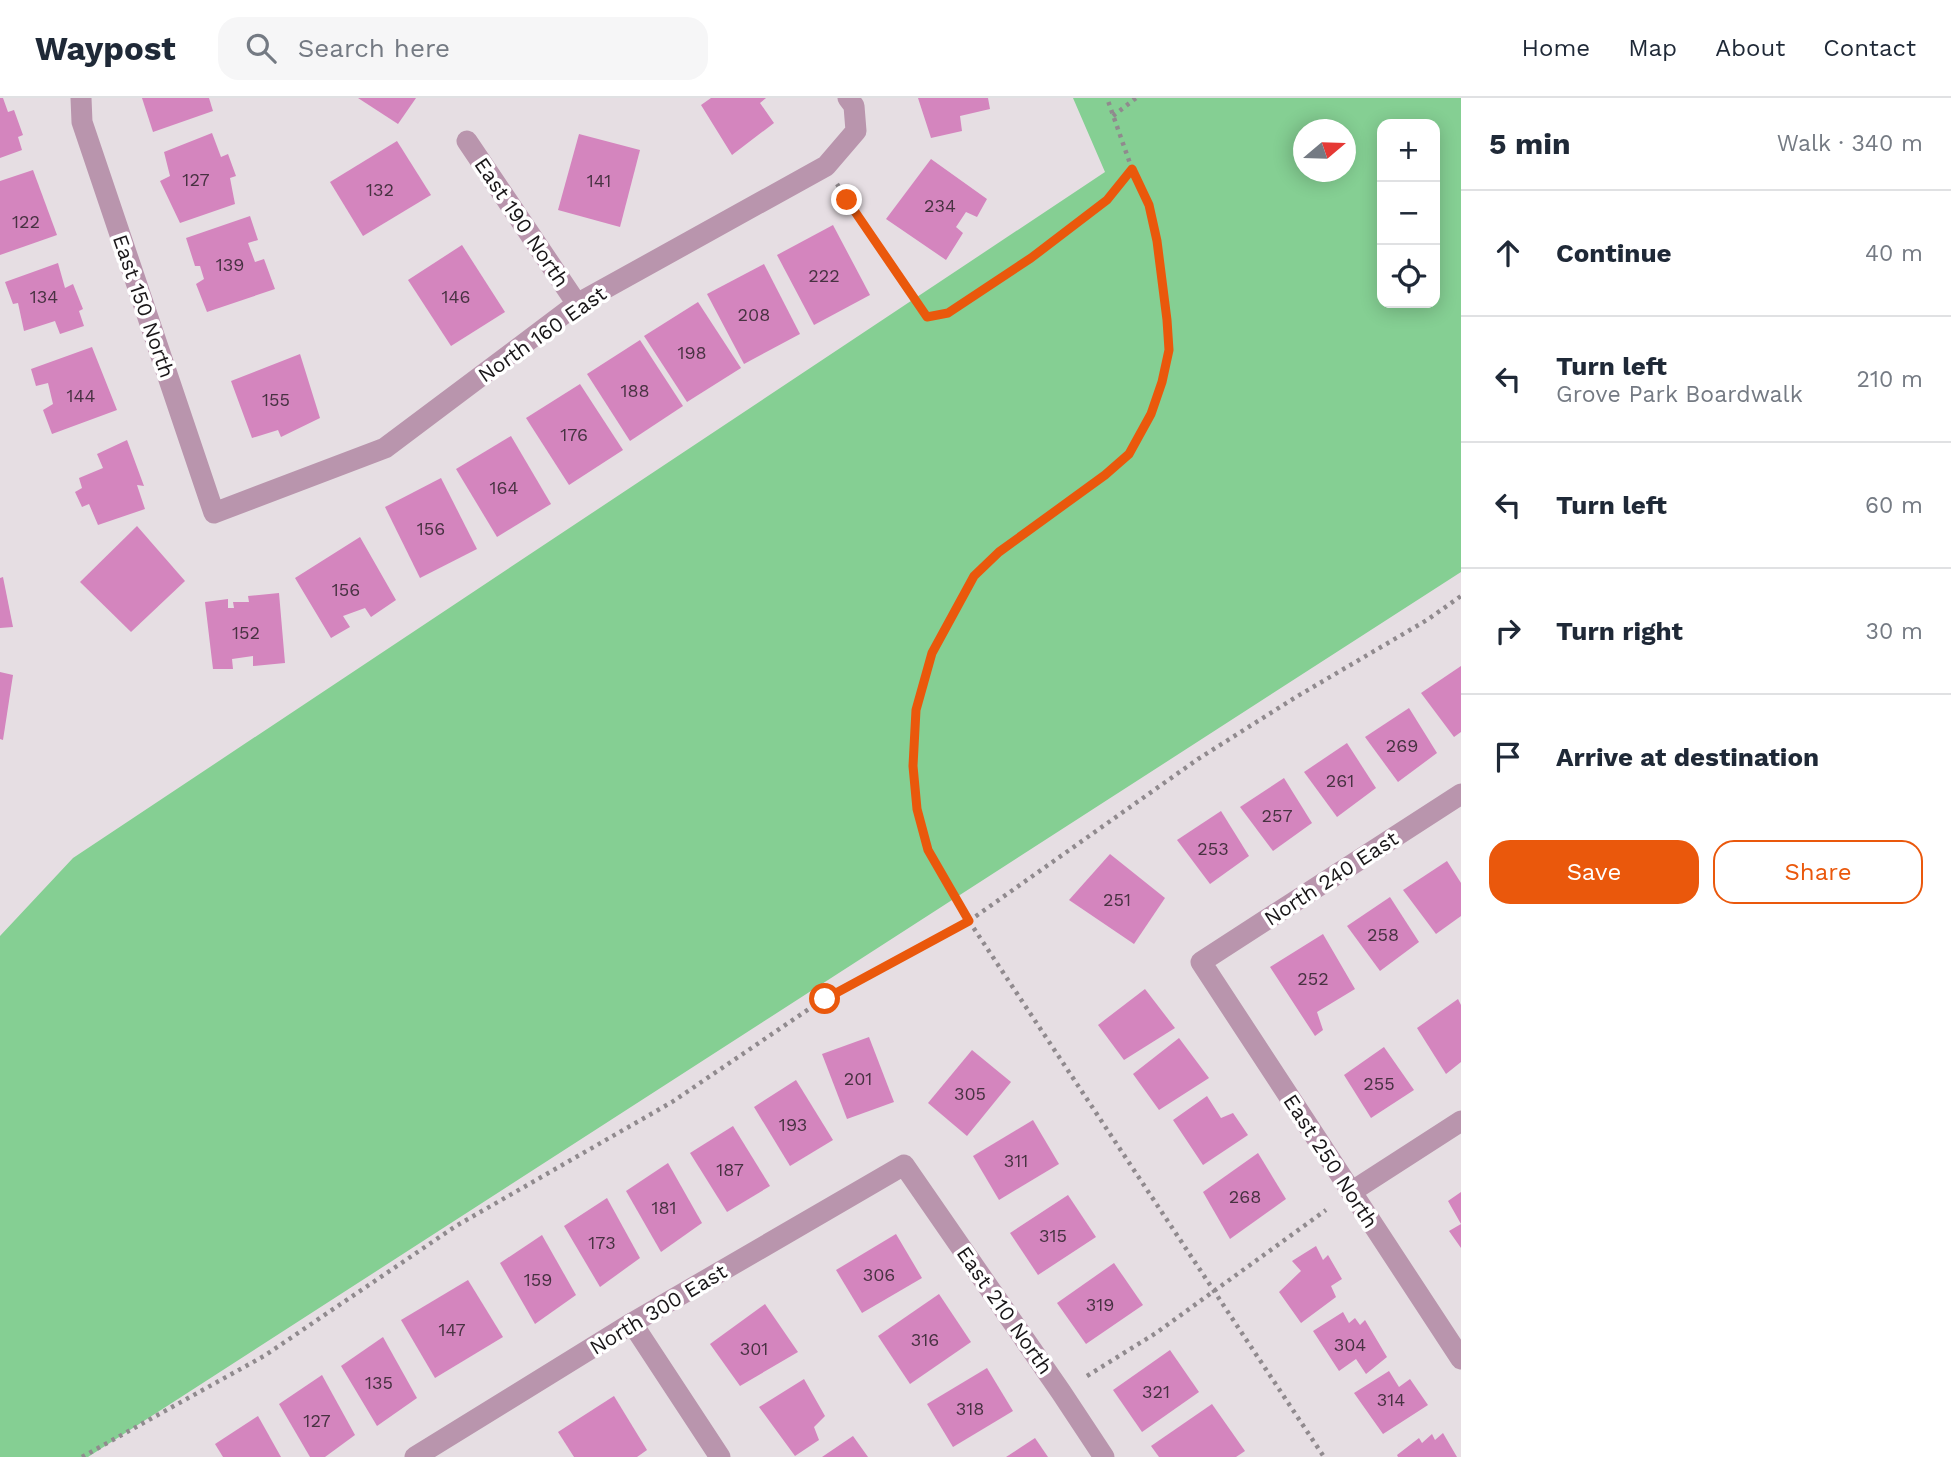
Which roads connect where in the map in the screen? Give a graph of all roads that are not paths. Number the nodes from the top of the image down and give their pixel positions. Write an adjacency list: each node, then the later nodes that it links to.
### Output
1 (80, 98): 5 (street, East 150 North)
2 (848, 98): 4 (street, North 160 East)
3 (467, 141): 4 (street, East 190 North)
4 (577, 304): 5 (street, North 160 East)
5 (214, 513)
6 (1461, 794): 7 (street, North 240 East)
7 (1201, 962): 10 (street, East 250 North)
8 (1461, 1121): 10 (street)
9 (904, 1165): 11 (street, North 300 East); 15 (street, East 210 North)
10 (1351, 1192): 12 (street, East 250 North)
11 (632, 1323): 13 (street, North 300 East); 14 (street)
12 (1461, 1359)
13 (415, 1457)
14 (720, 1457)
15 (1104, 1457)

